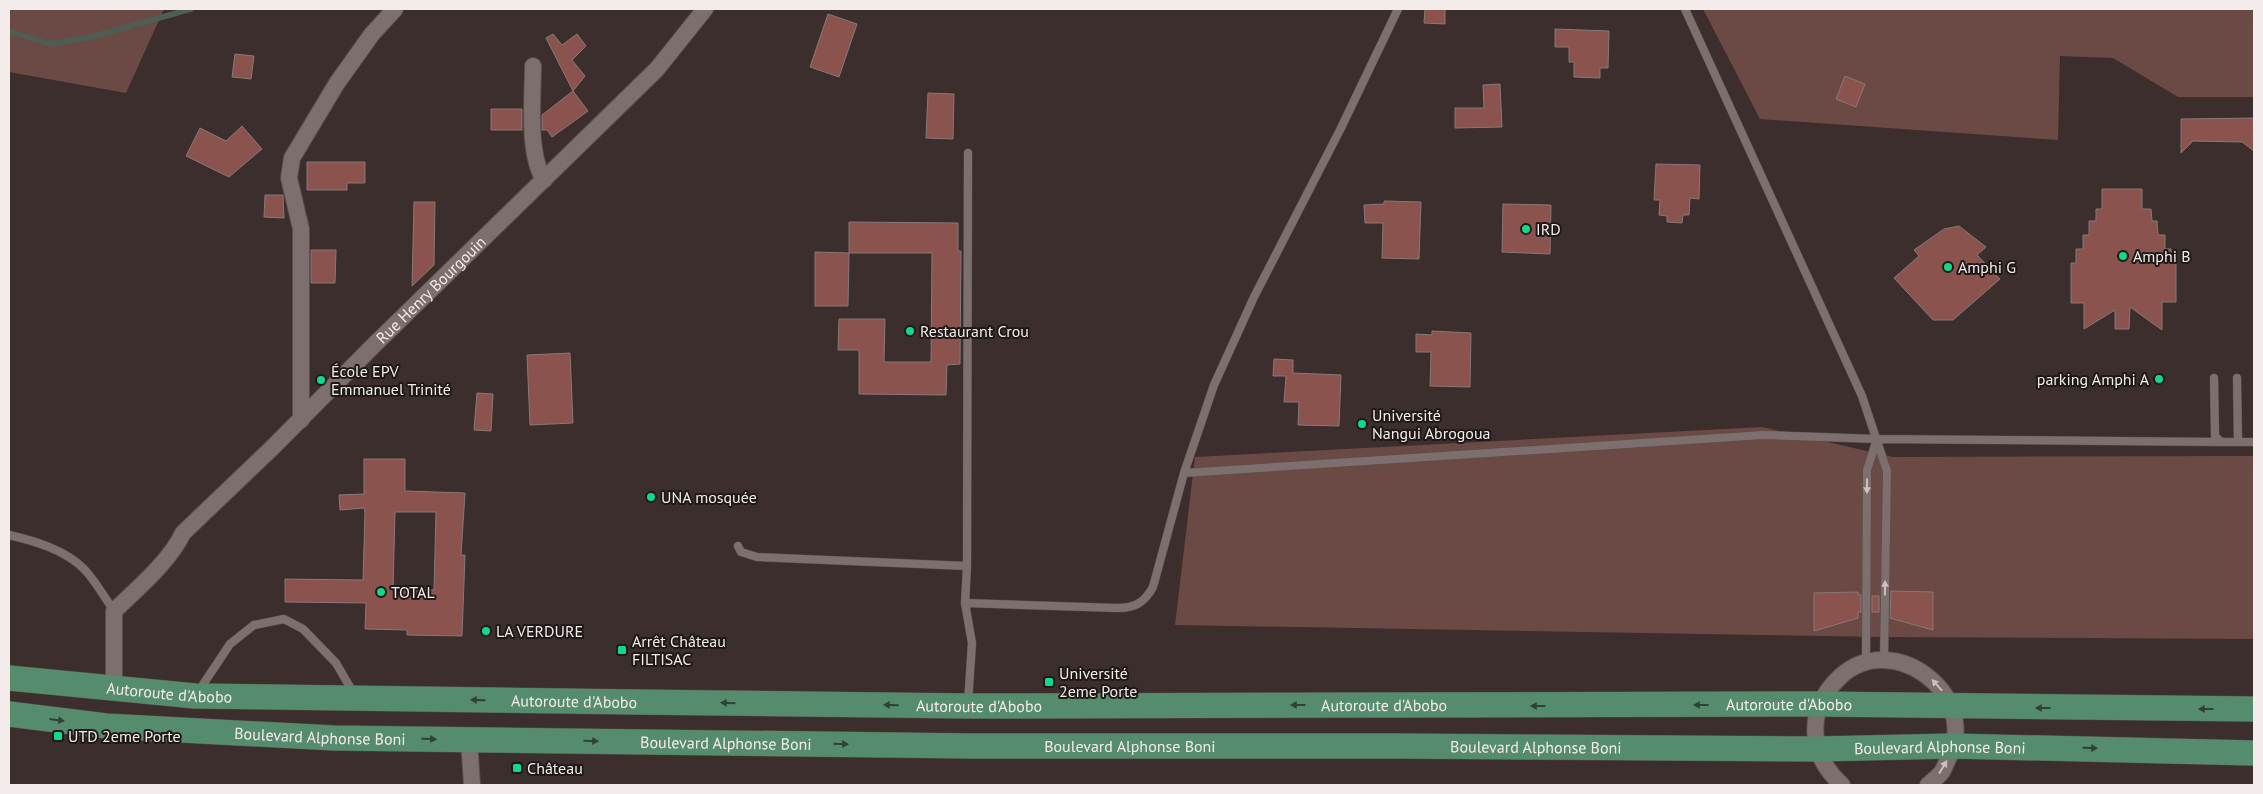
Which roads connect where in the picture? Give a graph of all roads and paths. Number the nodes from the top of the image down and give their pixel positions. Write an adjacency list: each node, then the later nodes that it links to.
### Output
1 (395, 9): 10 (street)
2 (705, 9): 7 (street, Rue Henry Bourgouin)
3 (1398, 9): 15 (lane)
4 (1685, 9): 11 (lane)
5 (533, 66): 7 (street)
6 (968, 153): 18 (lane)
7 (544, 180): 10 (street, Rue Henry Bourgouin)
8 (2214, 378): 13 (lane)
9 (2237, 378): 12 (lane)
10 (301, 420): 20 (street, Rue Henry Bourgouin)
11 (1877, 438): 13 (lane); 15 (lane); 21 (lane, one-way to 11); 22 (lane, one-way to 22)
12 (2238, 441): 13 (lane); 14 (lane)
13 (2221, 442)
14 (2254, 442)
15 (1184, 473): 19 (lane)
16 (9, 535): 20 (lane)
17 (738, 546): 18 (lane)
18 (967, 566): 19 (lane)
19 (965, 603): 28 (lane)
20 (114, 611): 24 (street)
21 (1884, 660): 22 (street); 29 (street, one-way to 21)
22 (1866, 662): 27 (street)
23 (9, 678): 24 (main road, Autoroute d'Abobo)
24 (114, 689): 25 (main road, Autoroute d'Abobo)
25 (195, 696): 26 (main road, Autoroute d'Abobo); 26 (lane)
26 (356, 698): 28 (main road, Autoroute d'Abobo, one-way to 26)
27 (1820, 704): 28 (main road, Autoroute d'Abobo, one-way to 28); 29 (main road, Autoroute d'Abobo); 34 (street)
28 (968, 706)
29 (1951, 707): 30 (main road, one-way to 29); 33 (street)
30 (2254, 709)
31 (9, 714): 32 (main road, Boulevard Alphonse Boni, one-way to 32)
32 (469, 740): 34 (main road, Boulevard Alphonse Boni, one-way to 34); 36 (street)
33 (1954, 746): 34 (main road, Boulevard Alphonse Boni); 35 (main road, Boulevard Alphonse Boni, one-way to 35); 38 (street, one-way to 33)
34 (1817, 749): 37 (street)
35 (2254, 753)
36 (472, 785)
37 (1842, 785)
38 (1928, 785)

